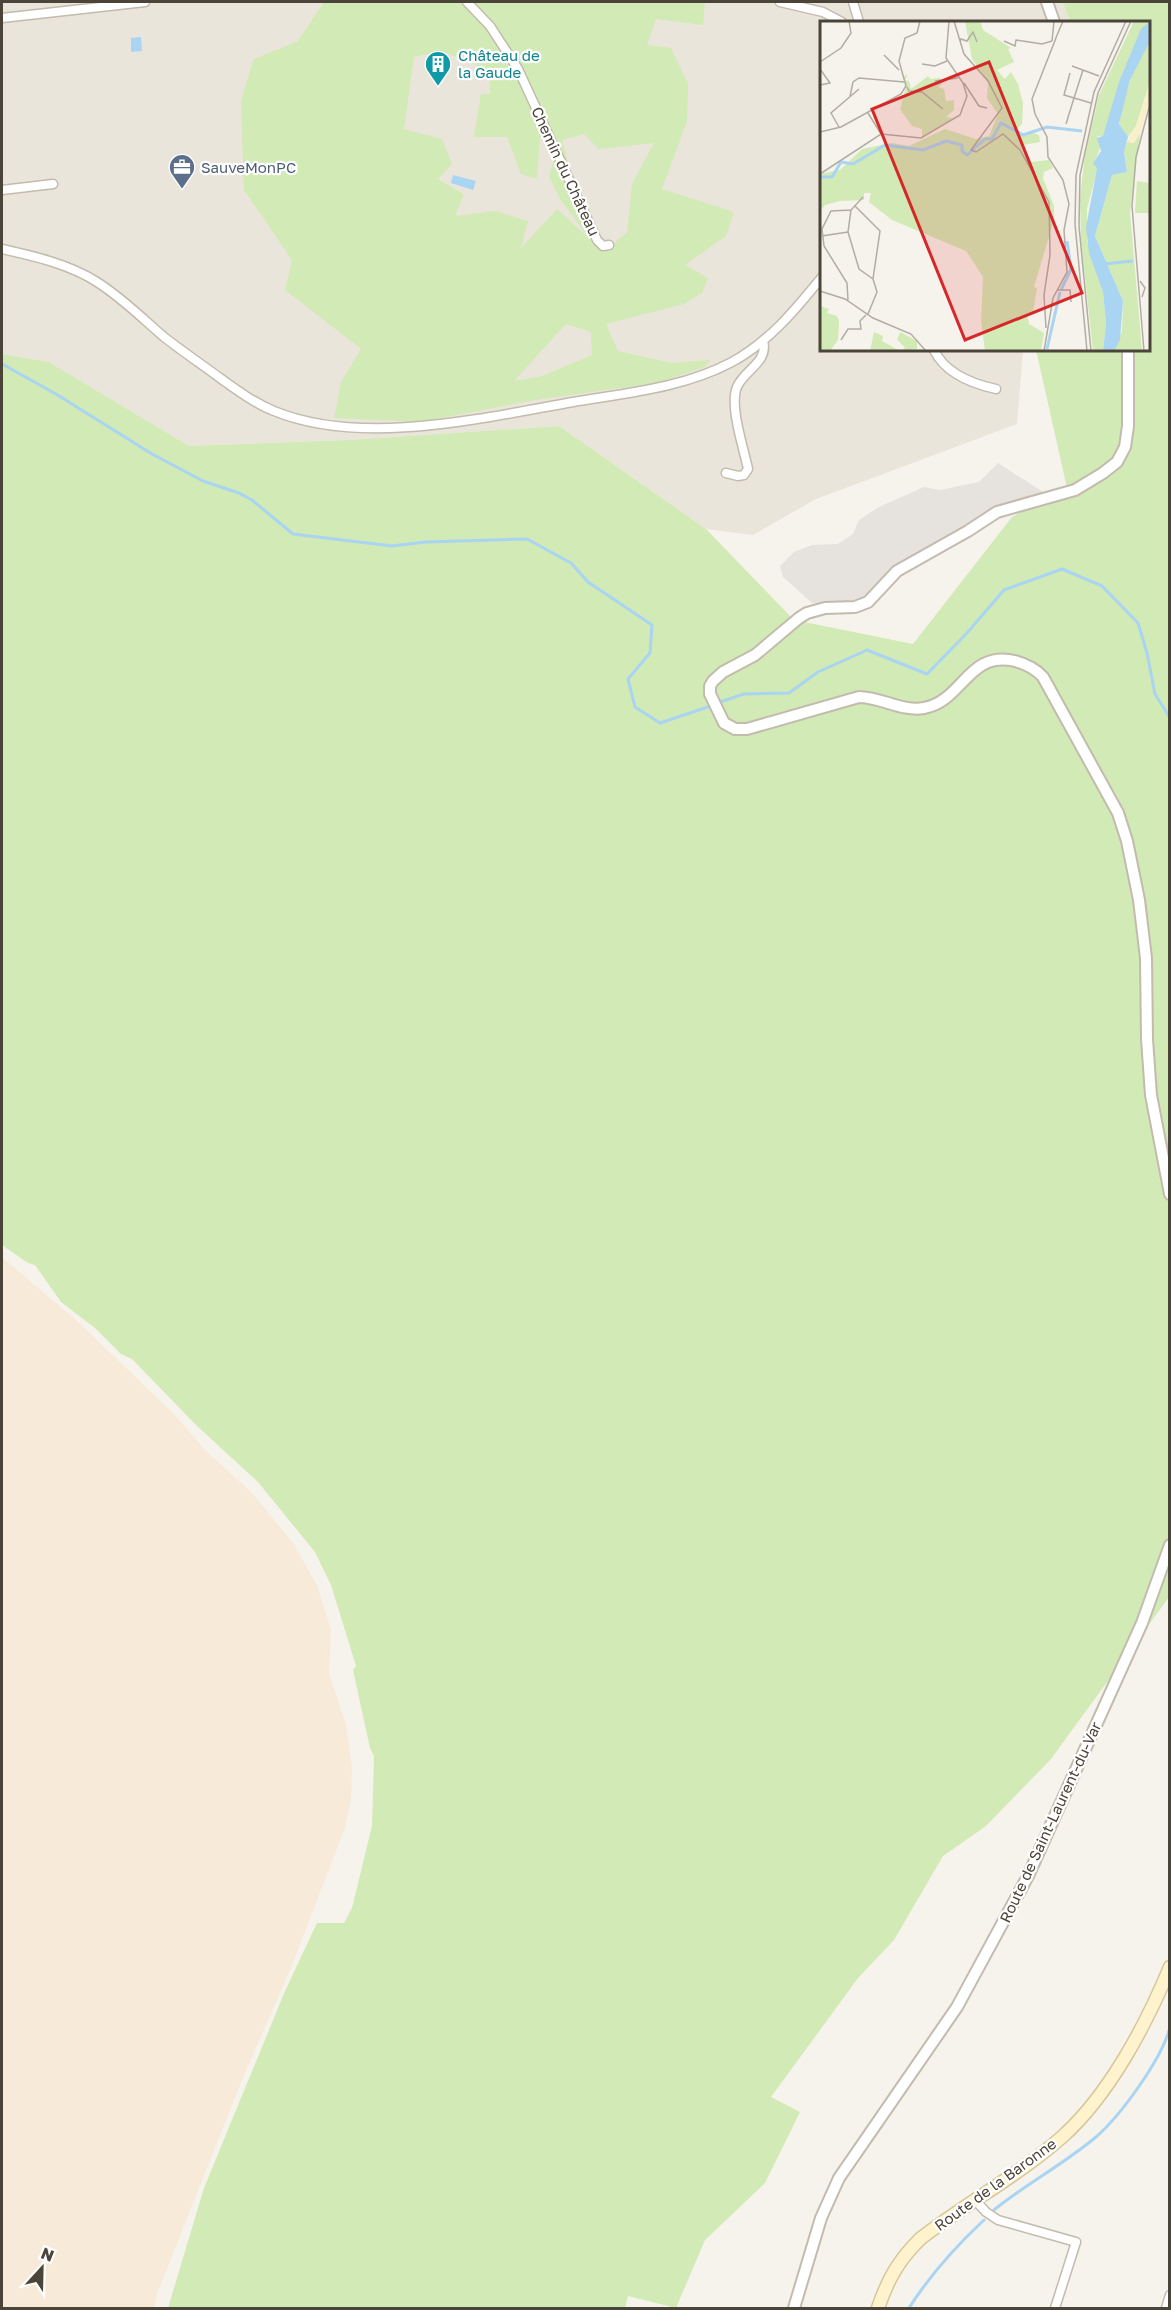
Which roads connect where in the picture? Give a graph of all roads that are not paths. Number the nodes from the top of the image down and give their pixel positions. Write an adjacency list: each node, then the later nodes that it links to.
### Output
1 (145, 2): 6 (street)
2 (467, 2): 12 (street, Chemin du Château)
3 (780, 2): 7 (street)
4 (853, 2): 8 (street)
5 (1047, 2): 9 (street)
6 (2, 18)
7 (840, 21)
8 (859, 21)
9 (1054, 21)
10 (53, 184): 11 (street)
11 (2, 190)
12 (609, 245)
13 (2, 249): 15 (street)
14 (820, 279): 15 (street)
15 (763, 341): 19 (street)
16 (934, 351): 18 (street)
17 (1128, 351): 20 (street)
18 (996, 389)
19 (726, 473)
20 (1170, 1194)
21 (1170, 1545): 25 (street, Route de Saint-Laurent-du-Var)
22 (1170, 1967): 23 (main road, Route de la Baronne)
23 (975, 2200): 26 (main road, Route de la Baronne); 27 (street)
24 (1170, 2295): 28 (street)
25 (794, 2308)
26 (878, 2308)
27 (1055, 2308)
28 (1166, 2308)

